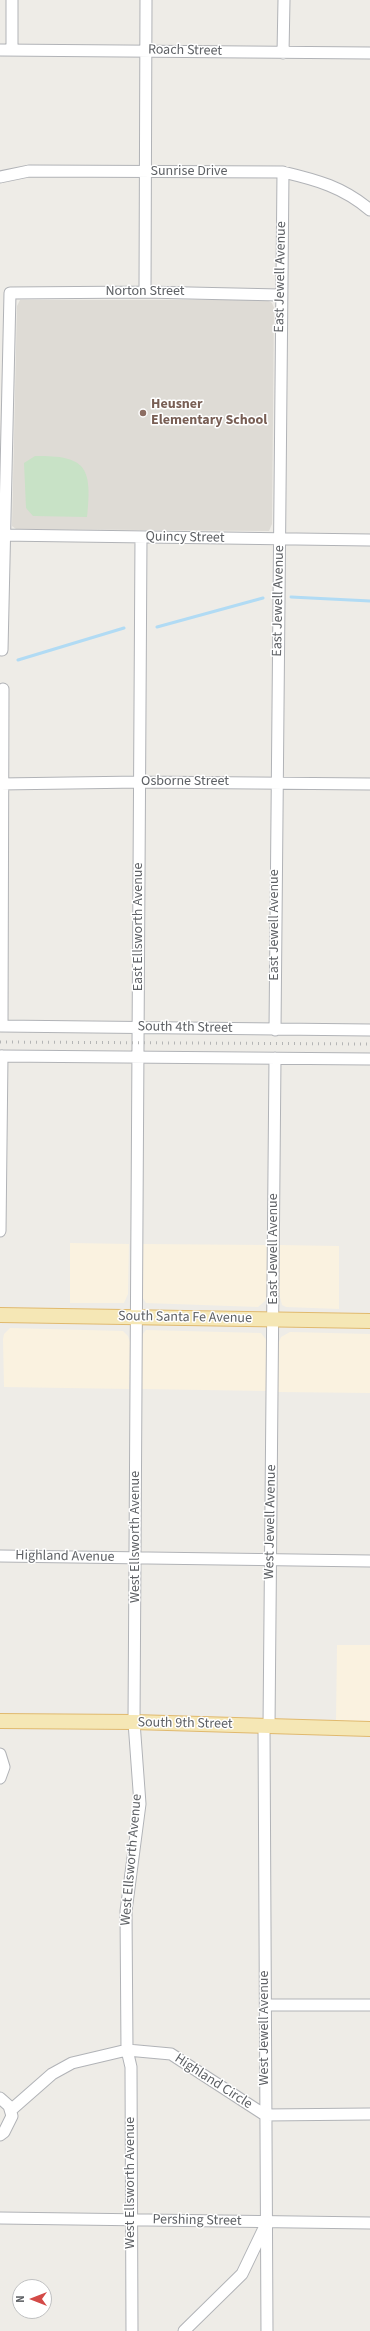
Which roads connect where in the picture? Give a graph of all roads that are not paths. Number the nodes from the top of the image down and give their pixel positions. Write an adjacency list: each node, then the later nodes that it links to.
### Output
1 (12, 0): 5 (street)
2 (146, 0): 6 (street)
3 (284, 0): 8 (street)
4 (0, 50): 5 (street, Roach Street)
5 (12, 50): 6 (street, Roach Street)
6 (146, 50): 8 (street, Roach Street); 9 (street)
7 (370, 52): 8 (street, Roach Street)
8 (283, 53)
9 (145, 171): 10 (street, Sunrise Drive); 11 (street, Sunrise Drive); 13 (street)
10 (283, 172): 12 (street, Sunrise Drive); 14 (street, East Jewell Avenue)
11 (0, 177)
12 (370, 210)
13 (145, 292): 14 (street, Norton Street); 15 (street, Norton Street)
14 (280, 295): 17 (street, East Jewell Avenue)
15 (2, 534): 16 (street, Quincy Street); 19 (street)
16 (141, 537): 17 (street, Quincy Street); 21 (street, East Ellsworth Avenue)
17 (280, 540): 18 (street, Quincy Street); 22 (street, East Jewell Avenue)
18 (370, 540)
19 (2, 650)
20 (3, 689): 23 (street)
21 (140, 782): 22 (street, Osborne Street); 23 (street, Osborne Street); 26 (street, East Ellsworth Avenue)
22 (276, 782): 24 (street, Osborne Street); 27 (street, East Jewell Avenue)
23 (2, 784): 25 (street)
24 (370, 784)
25 (1, 1026): 26 (street, South 4th Street)
26 (139, 1027): 27 (street, South 4th Street); 30 (street, East Ellsworth Avenue)
27 (274, 1030): 28 (street, South 4th Street)
28 (370, 1030)
29 (1, 1056): 30 (street); 33 (street)
30 (138, 1058): 31 (street); 35 (street, East Ellsworth Avenue)
31 (275, 1058): 32 (street); 36 (street, East Jewell Avenue)
32 (370, 1059)
33 (0, 1231)
34 (0, 1315): 35 (main road, South Santa Fe Avenue)
35 (137, 1316): 36 (main road, South Santa Fe Avenue); 39 (street, West Ellsworth Avenue)
36 (274, 1319): 37 (main road, South Santa Fe Avenue); 40 (street, West Jewell Avenue)
37 (370, 1321)
38 (0, 1556): 39 (street, Highland Avenue)
39 (136, 1558): 40 (street, Highland Avenue); 43 (street, West Ellsworth Avenue)
40 (270, 1560): 41 (street, Highland Avenue); 44 (street, West Jewell Avenue)
41 (370, 1561)
42 (0, 1721): 43 (main road, South 9th Street)
43 (134, 1722): 44 (main road, South 9th Street); 50 (street, West Ellsworth Avenue)
44 (266, 1726): 45 (main road, South 9th Street); 48 (street, West Jewell Avenue)
45 (370, 1729)
46 (0, 1754): 47 (street)
47 (0, 1778)
48 (266, 2005): 49 (street); 54 (street, West Jewell Avenue)
49 (370, 2005)
50 (127, 2050): 52 (street, Highland Circle); 54 (street, Highland Circle); 57 (street, West Ellsworth Avenue)
51 (0, 2098): 52 (street)
52 (11, 2110): 55 (street)
53 (370, 2114): 54 (street)
54 (265, 2115): 58 (street, West Jewell Avenue)
55 (0, 2135)
56 (0, 2218): 57 (street, Pershing Street)
57 (132, 2220): 58 (street, Pershing Street); 60 (street, West Ellsworth Avenue)
58 (267, 2222): 59 (street, Pershing Street); 61 (street); 62 (street, West Jewell Avenue)
59 (370, 2223)
60 (132, 2331)
61 (184, 2331)
62 (267, 2331)

